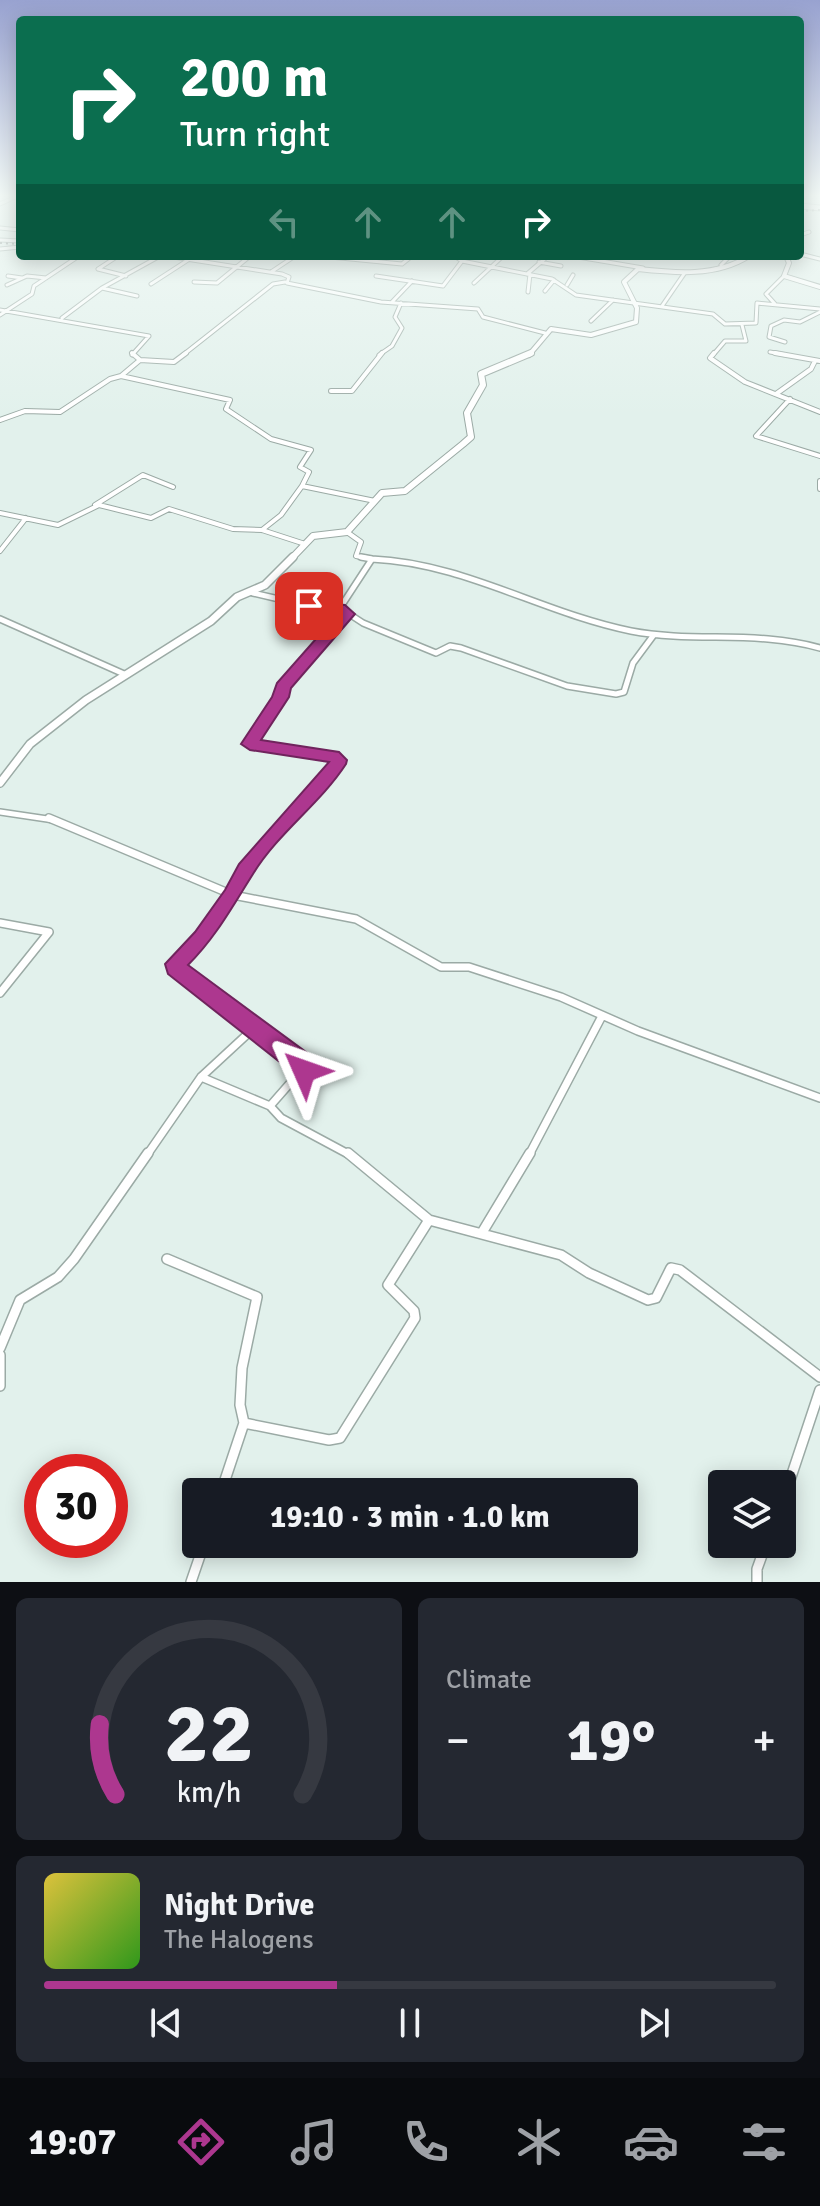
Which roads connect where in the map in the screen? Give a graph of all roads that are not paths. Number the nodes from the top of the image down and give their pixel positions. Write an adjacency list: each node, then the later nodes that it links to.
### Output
1 (60, 269): 25 (street)
2 (98, 269): 21 (street)
3 (138, 269): 21 (street)
4 (175, 269): 31 (street)
5 (238, 269): 28 (street)
6 (246, 269): 16 (street)
7 (276, 269): 16 (street)
8 (456, 269): 27 (street)
9 (488, 269): 30 (street)
10 (504, 269): 17 (street)
11 (533, 269): 17 (street)
12 (641, 269): 42 (street)
13 (649, 269): 18 (street)
14 (705, 269): 18 (street)
15 (787, 269): 23 (street)
16 (271, 272): 29 (street)
17 (528, 274): 26 (street); 37 (street)
18 (684, 274): 44 (street)
19 (573, 275): 33 (street)
20 (8, 276): 24 (street)
21 (126, 276): 35 (street)
22 (376, 276): 27 (street)
23 (784, 276): 34 (street); 43 (street)
24 (22, 278): 25 (street); 32 (street)
25 (46, 278): 45 (street)
26 (554, 280): 33 (street); 36 (street)
27 (412, 281): 40 (street)
28 (194, 282)
29 (285, 282): 40 (street); 54 (street)
30 (474, 283)
31 (151, 284)
32 (7, 285)
33 (567, 285): 39 (street)
34 (820, 287)
35 (102, 288): 38 (street); 48 (street)
36 (545, 291)
37 (528, 292)
38 (137, 296)
39 (613, 300): 42 (street); 49 (street)
40 (392, 302): 41 (street)
41 (401, 303): 51 (street); 57 (street)
42 (631, 303): 44 (street); 51 (street)
43 (775, 304): 46 (street); 50 (street)
44 (662, 306): 50 (street)
45 (7, 310): 47 (street); 48 (street)
46 (820, 310): 52 (street)
47 (0, 312)
48 (62, 319): 54 (street)
49 (591, 321)
50 (742, 325): 58 (street)
51 (545, 333): 67 (street)
52 (785, 342)
53 (770, 352): 55 (street)
54 (140, 360): 56 (street)
55 (818, 361): 58 (street)
56 (121, 376): 61 (street); 64 (street)
57 (331, 391)
58 (776, 394): 59 (street)
59 (790, 399): 60 (street); 62 (street)
60 (820, 412)
61 (0, 420)
62 (820, 456)
63 (820, 481): 66 (street)
64 (302, 486): 67 (street); 71 (street)
65 (173, 487): 68 (street)
66 (820, 489)
67 (375, 501): 72 (street)
68 (95, 505): 70 (street); 71 (street)
69 (0, 513): 70 (street)
70 (26, 518): 74 (street)
71 (262, 530): 73 (street)
72 (347, 532): 73 (street); 75 (street)
73 (305, 544): 76 (street)
74 (0, 551)
75 (372, 559): 77 (street); 80 (street)
76 (253, 593): 77 (street); 82 (street)
77 (340, 608): 78 (street)
78 (347, 614): 80 (street); 85 (street)
79 (0, 619): 82 (street)
80 (653, 636): 81 (street)
81 (820, 648)
82 (124, 674): 83 (street)
83 (0, 783)
84 (0, 812): 85 (street)
85 (233, 895): 88 (street); 89 (street)
86 (0, 923): 87 (street)
87 (0, 993)
88 (602, 1016): 91 (street); 94 (street)
89 (253, 1029): 90 (street); 92 (street)
90 (201, 1077): 92 (street); 96 (street)
91 (820, 1098)
92 (270, 1106): 93 (street)
93 (429, 1220): 94 (street); 101 (street)
94 (483, 1231): 98 (street)
95 (167, 1259): 101 (street)
96 (0, 1348)
97 (0, 1355): 99 (street)
98 (820, 1377)
99 (0, 1386)
100 (820, 1390): 102 (street)
101 (244, 1423): 103 (street)
102 (793, 1470)
103 (226, 1478)
104 (199, 1558): 106 (street)
105 (761, 1558): 107 (street)
106 (191, 1582)
107 (757, 1582)

